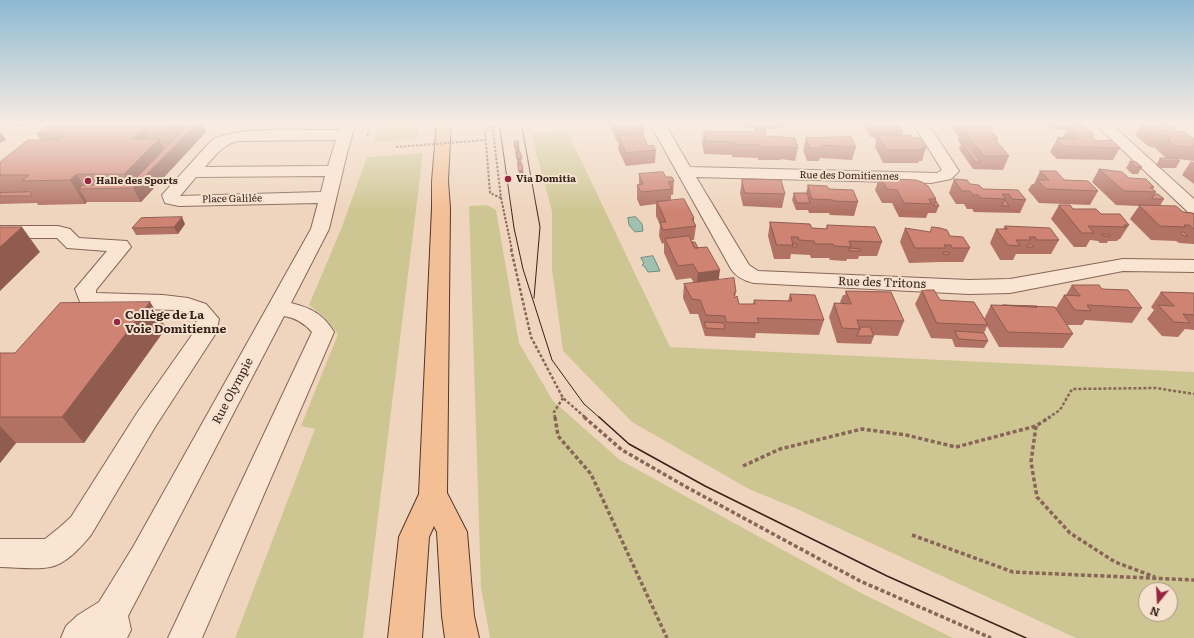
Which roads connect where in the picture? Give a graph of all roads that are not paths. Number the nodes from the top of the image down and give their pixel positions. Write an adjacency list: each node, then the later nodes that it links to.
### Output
1 (210, 152): 7 (street, Place Galilée)
2 (340, 152): 8 (street, Rue Olympie)
3 (442, 152): 15 (main road)
4 (674, 152): 9 (street, Rue des Tritons)
5 (938, 152): 9 (street, Rue des Domitiennes)
6 (1133, 152): 11 (street)
7 (193, 172): 8 (street); 10 (street, Place Galilée)
8 (334, 172): 10 (street, Rue Olympie)
9 (686, 172): 13 (street, Rue des Tritons)
10 (328, 197): 14 (street, Rue Olympie)
11 (1194, 208)
12 (0, 232): 16 (street)
13 (1194, 266)
14 (278, 308): 17 (street, Rue Olympie); 19 (street)
15 (433, 494): 20 (main road); 21 (main road)
16 (0, 553)
17 (110, 626): 18 (street, Rue Olympie)
18 (78, 638)
19 (185, 638)
20 (405, 638)
21 (462, 638)

